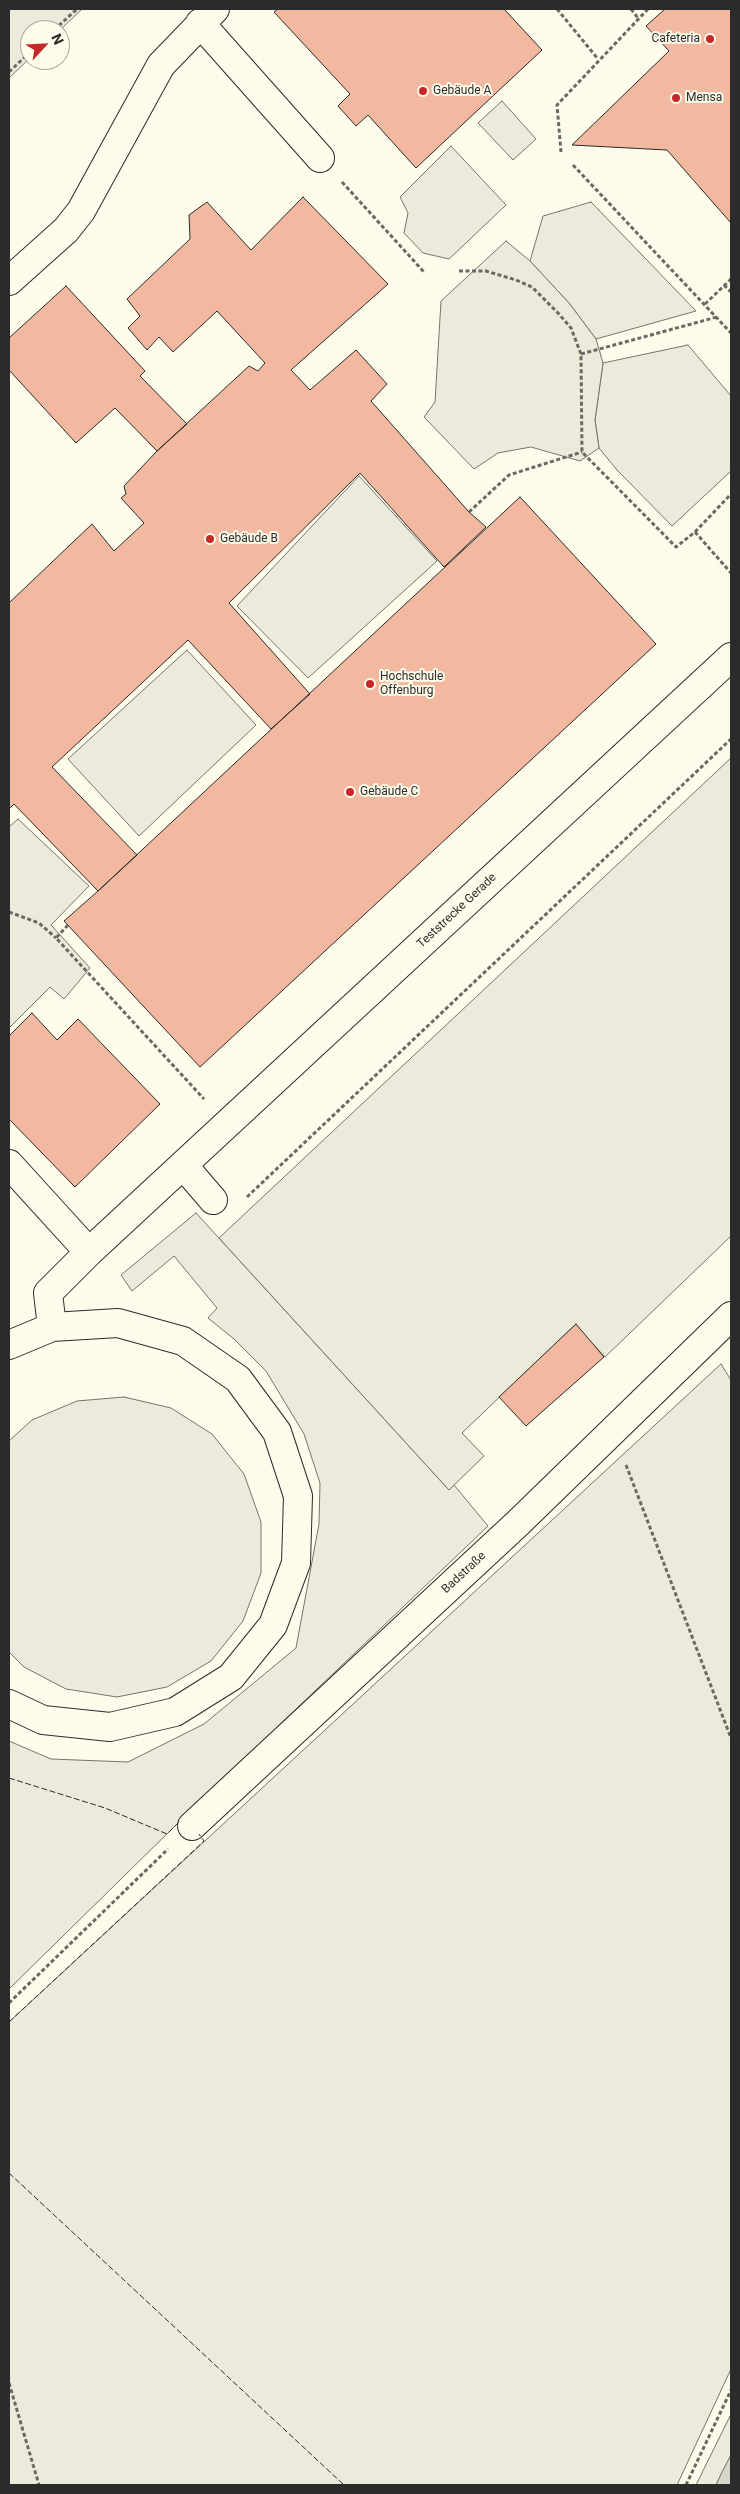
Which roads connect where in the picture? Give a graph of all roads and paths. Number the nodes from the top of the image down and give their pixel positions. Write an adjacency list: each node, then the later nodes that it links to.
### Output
1 (77, 9): 7 (path)
2 (557, 9): 8 (path)
3 (632, 9): 6 (path)
4 (648, 9): 6 (path)
5 (207, 16): 12 (street); 17 (street)
6 (638, 18): 8 (path)
7 (65, 20)
8 (598, 59): 11 (path)
9 (20, 62): 10 (path)
10 (9, 72)
11 (560, 152)
12 (320, 158): 15 (path)
13 (573, 165): 20 (path)
14 (459, 271): 23 (path)
15 (424, 272)
16 (731, 279): 18 (path)
17 (9, 281)
18 (724, 285): 19 (path); 20 (path)
19 (731, 292)
20 (705, 304): 21 (path)
21 (717, 317): 22 (path); 23 (path)
22 (731, 333)
23 (581, 354): 24 (path)
24 (582, 452): 26 (path); 27 (path)
25 (731, 494): 27 (path)
26 (469, 512)
27 (694, 532): 28 (path)
28 (731, 573)
29 (731, 658): 34 (street, Teststrecke Gerade)
30 (731, 739): 38 (path)
31 (9, 912): 33 (path)
32 (68, 925): 33 (path)
33 (56, 938): 34 (path)
34 (226, 1124): 36 (street, Teststrecke Gerade)
35 (9, 1164): 39 (street)
36 (182, 1165): 37 (street); 39 (street, Teststrecke Gerade)
37 (214, 1200)
38 (242, 1201)
39 (90, 1252): 41 (street, Teststrecke Gerade)
40 (731, 1316): 43 (street, Badstraße)
41 (52, 1327): 42 (street); 44 (street)
42 (9, 1344)
43 (613, 1432): 45 (path); 46 (street, Badstraße)
44 (9, 1704)
45 (731, 1738)
46 (192, 1826): 47 (path)
47 (9, 2003)
48 (9, 2383): 50 (path)
49 (731, 2390): 51 (path)
50 (39, 2485)
51 (686, 2485)

